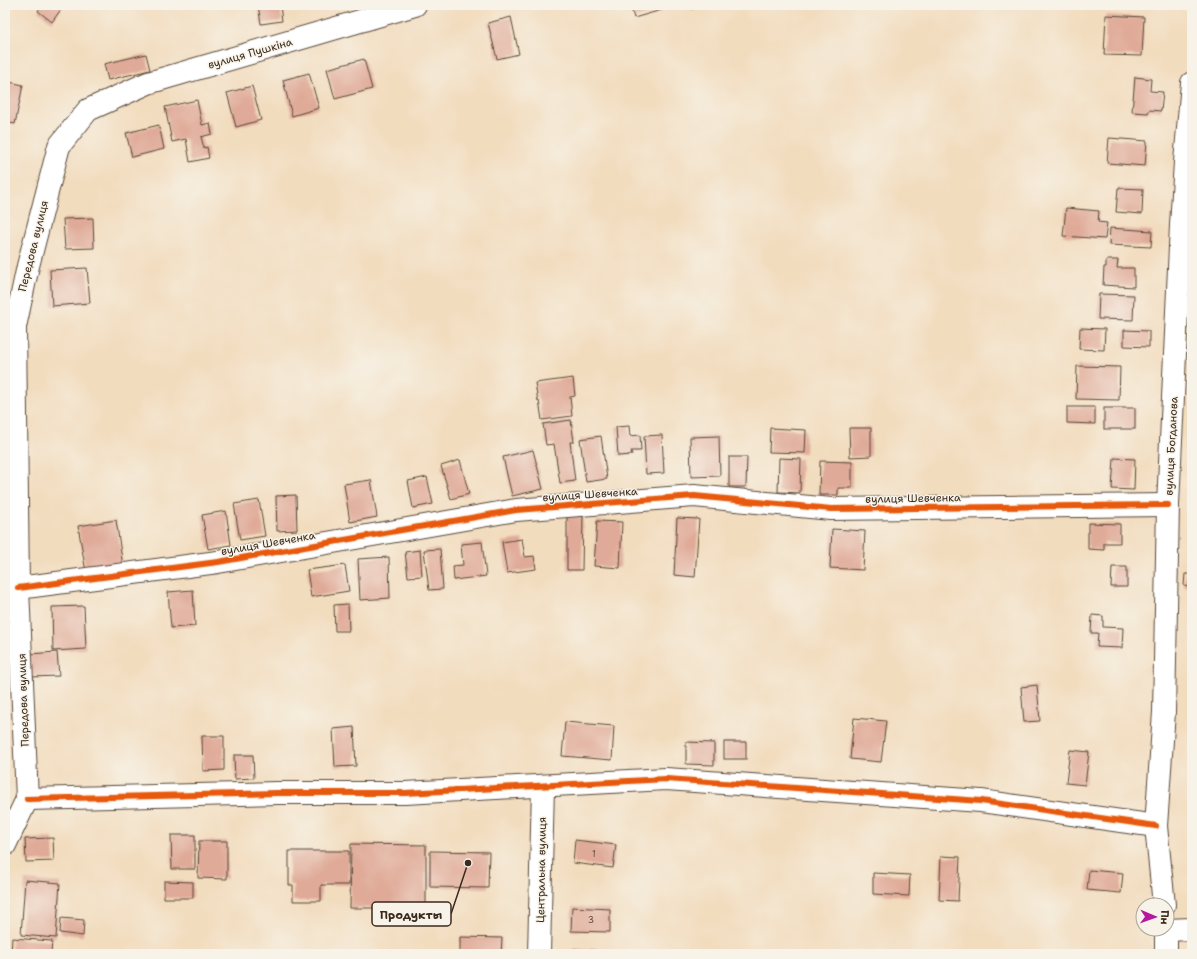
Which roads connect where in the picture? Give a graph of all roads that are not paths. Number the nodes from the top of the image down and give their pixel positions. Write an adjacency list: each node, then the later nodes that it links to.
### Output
1 (415, 5): 3 (street, вулиця Пушкіна)
2 (1192, 83): 4 (street, вулиця Богданова)
3 (88, 110): 5 (street, Передова вулиця)
4 (1188, 160): 6 (street, вулиця Богданова)
5 (10, 325): 7 (street, Передова вулиця)
6 (1168, 505): 7 (street, вулиця Шевченка); 10 (street, вулиця Богданова)
7 (18, 588): 9 (street, Передова вулиця)
8 (543, 786): 9 (street); 10 (street); 16 (street, Центральна вулиця)
9 (27, 799): 11 (street, Передова вулиця)
10 (1156, 826): 12 (street, вулиця Богданова)
11 (5, 845)
12 (1163, 897)
13 (1175, 929): 14 (street)
14 (1192, 929)
15 (1166, 937): 17 (street)
16 (539, 954)
17 (1166, 954)

